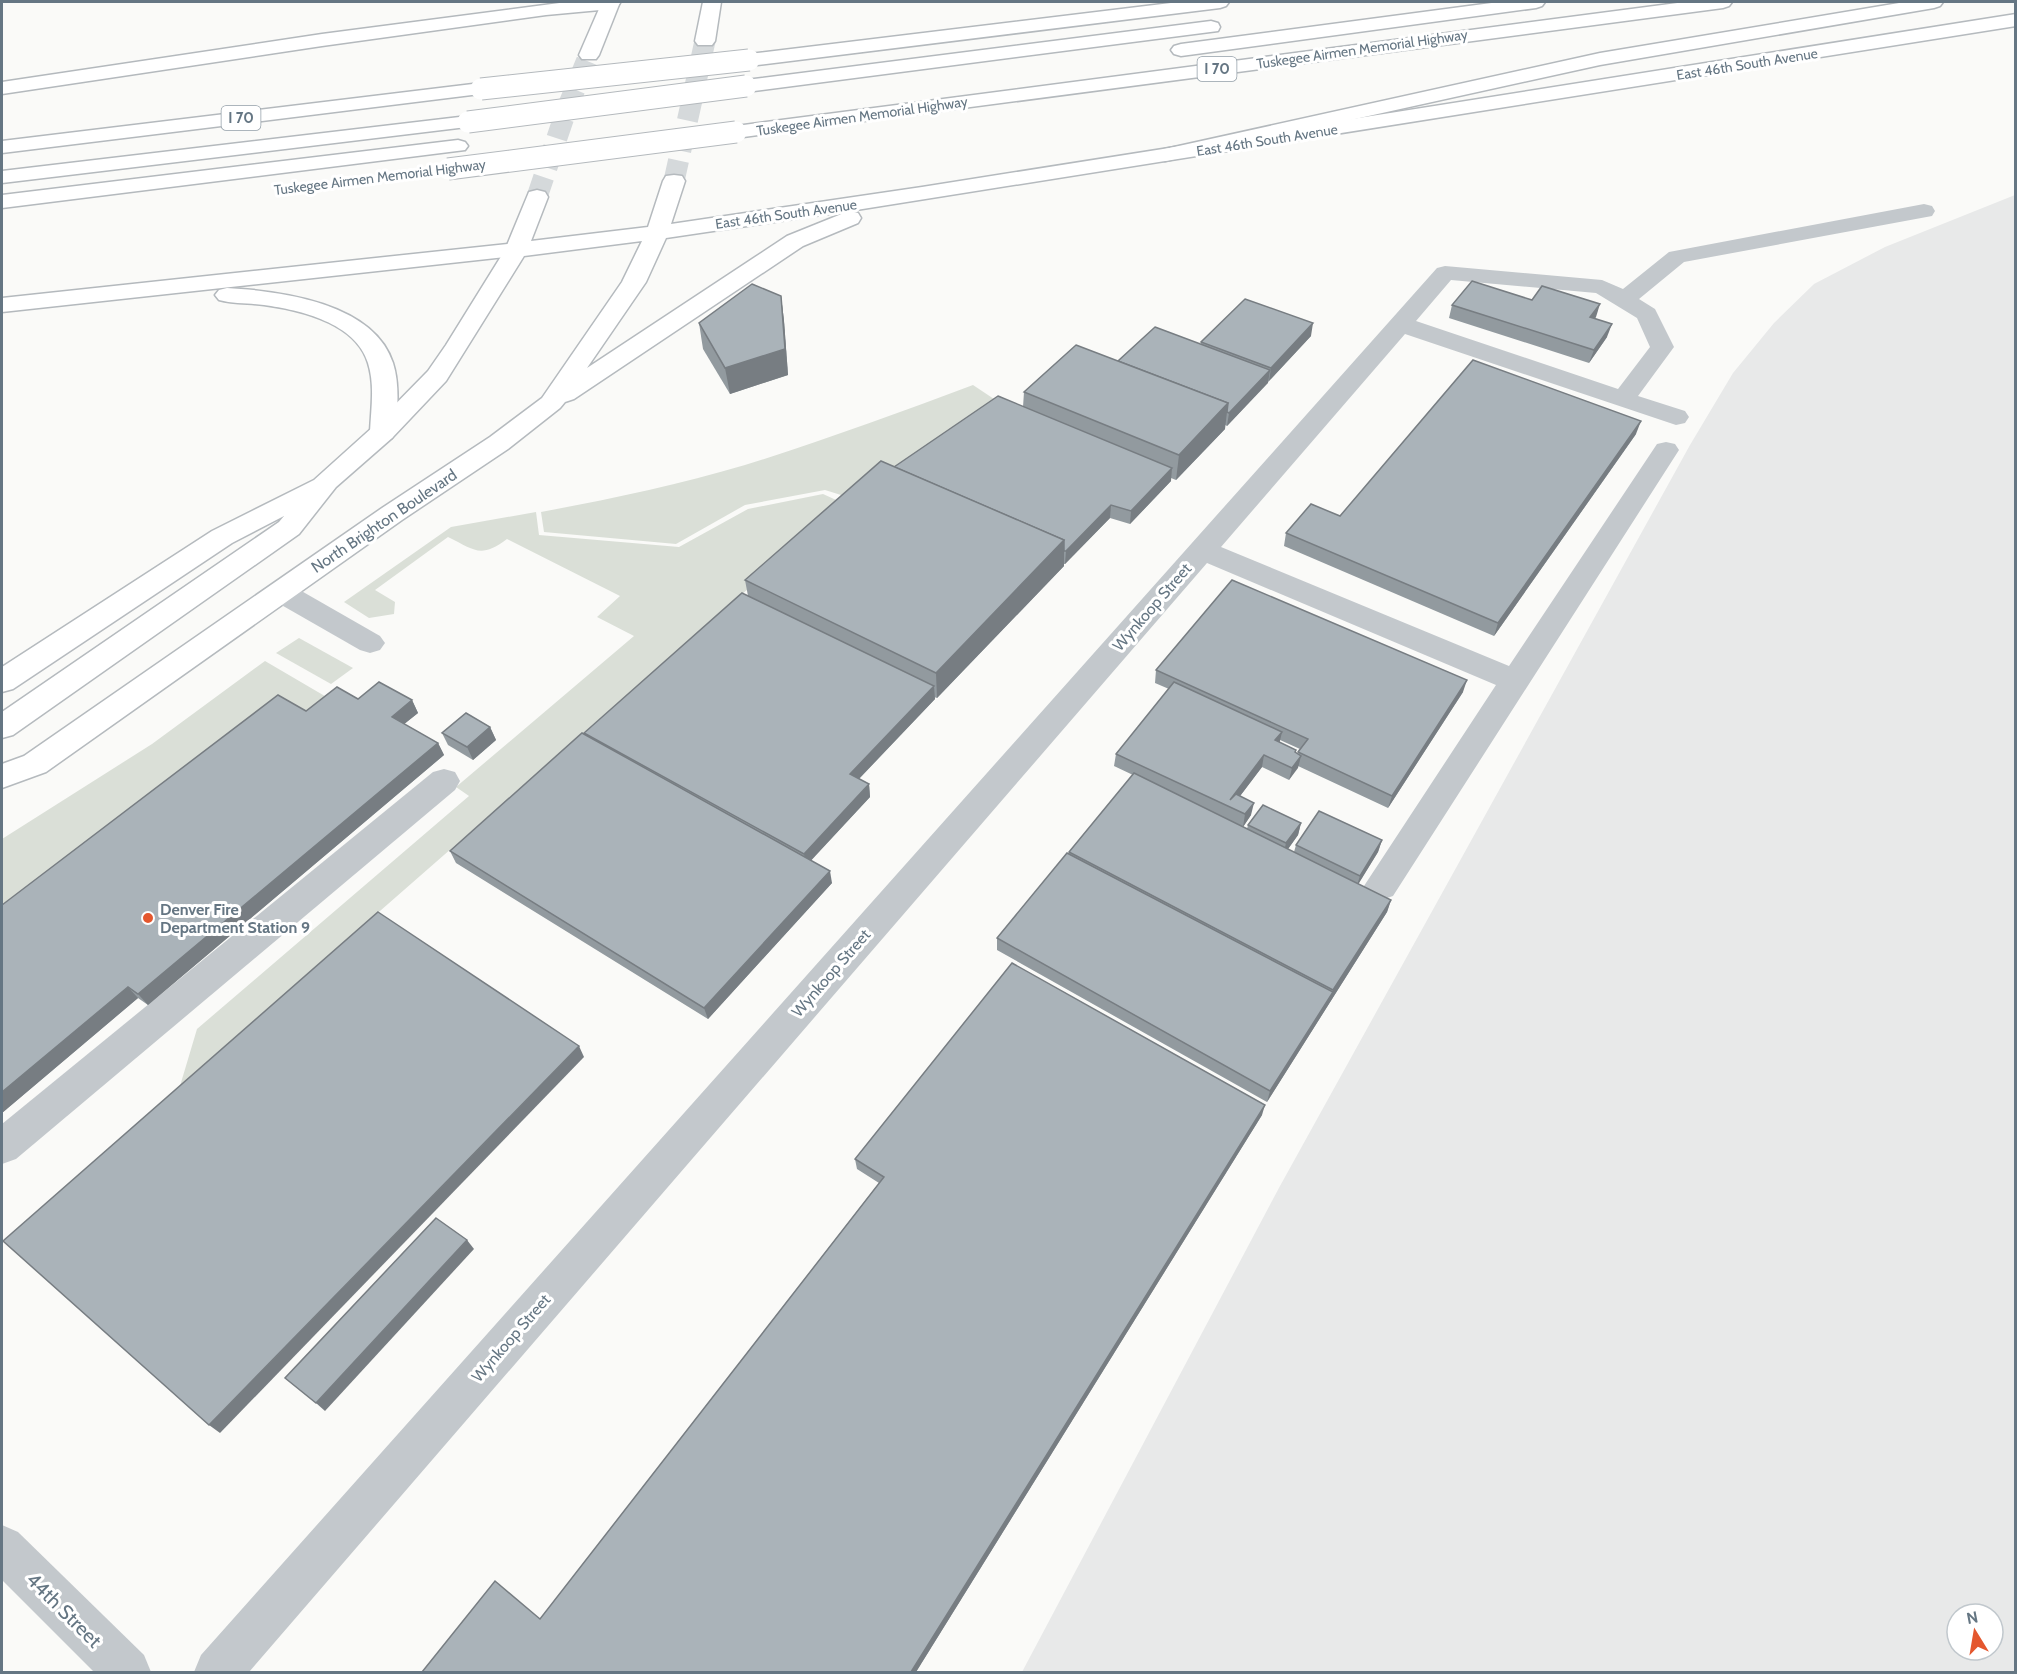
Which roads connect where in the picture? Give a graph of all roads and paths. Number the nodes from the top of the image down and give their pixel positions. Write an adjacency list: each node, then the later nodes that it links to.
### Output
1 (611, 2): 2 (main road); 13 (main road); 14 (main road)
2 (633, 2)
3 (712, 2): 11 (main road)
4 (1220, 2): 16 (main road, I 70, bridge)
5 (1403, 2): 19 (main road, bridge)
6 (1536, 2): 12 (main road)
7 (1723, 2): 9 (main road, Tuskegee Airmen Memorial Highway / I 70)
8 (1934, 2): 17 (main road)
9 (1703, 3): 18 (main road, Tuskegee Airmen Memorial Highway / I 70, bridge)
10 (2016, 20): 17 (main road, East 46th South Avenue)
11 (705, 41)
12 (1168, 52)
13 (590, 55)
14 (2, 88)
15 (481, 143): 23 (main road)
16 (2, 147)
17 (1165, 155): 21 (main road, East 46th South Avenue)
18 (424, 172)
19 (2, 177)
20 (674, 181): 25 (main road, North Brighton Boulevard)
21 (916, 195): 25 (main road, East 46th South Avenue); 32 (main road)
22 (537, 197): 26 (main road)
23 (2, 202)
24 (1924, 211): 28 (street)
25 (657, 233): 26 (main road, East 46th South Avenue); 32 (main road, North Brighton Boulevard)
26 (516, 250): 27 (main road, East 46th South Avenue); 34 (main road)
27 (129, 291): 29 (main road); 34 (main road)
28 (1624, 300): 30 (street, Wynkoop Street); 31 (street)
29 (2, 305)
30 (1400, 324): 31 (street); 37 (street, Wynkoop Street)
31 (1623, 399): 33 (street)
32 (551, 403): 38 (main road, North Brighton Boulevard)
33 (1676, 417)
34 (383, 432): 36 (main road)
35 (1666, 450): 41 (street)
36 (327, 481): 40 (main road); 42 (main road)
37 (1202, 550): 41 (street); 49 (street, Wynkoop Street)
38 (281, 592): 39 (street); 43 (main road, North Brighton Boulevard)
39 (370, 643)
40 (2, 681)
41 (1515, 681): 45 (street)
42 (2, 728)
43 (2, 776)
44 (444, 781): 46 (street)
45 (1381, 886)
46 (2, 1147)
47 (2, 1548): 48 (street, 44th Street)
48 (127, 1672)
49 (218, 1672)

